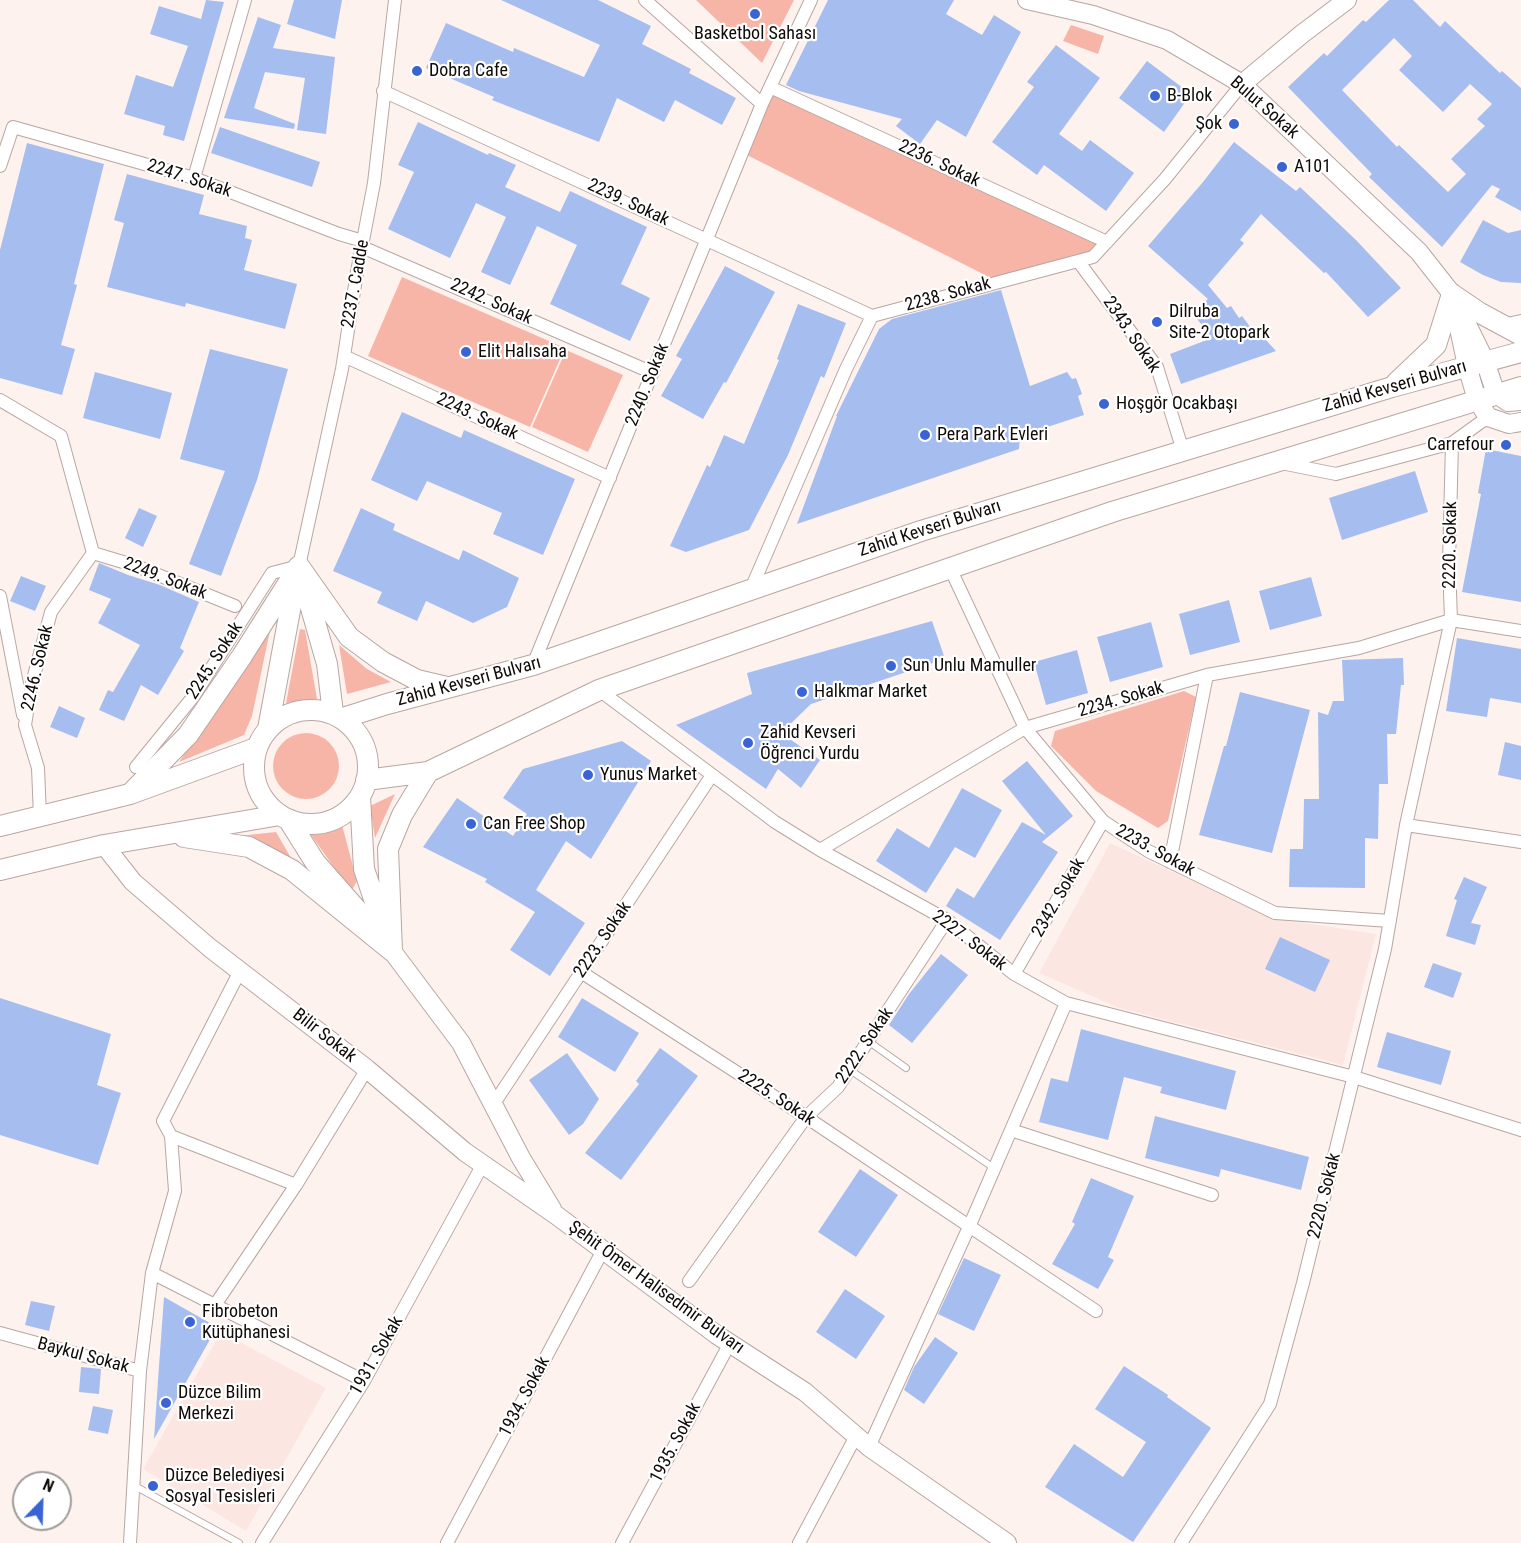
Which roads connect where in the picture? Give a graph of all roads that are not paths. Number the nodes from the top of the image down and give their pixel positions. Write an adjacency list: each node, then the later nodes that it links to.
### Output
1 (245, 0): 12 (street)
2 (395, 0): 9 (street, 2237. Cadde)
3 (645, 0): 10 (street)
4 (811, 0): 8 (street, 2240. Sokak)
5 (1347, 0): 7 (street)
6 (1033, 1): 7 (street, Bulut Sokak)
7 (1242, 84): 14 (street, 2238. Sokak); 17 (street, Bulut Sokak)
8 (771, 87): 10 (street, 2240. Sokak); 14 (street, 2236. Sokak)
9 (383, 91): 13 (street, 2239. Sokak); 15 (street, 2237. Cadde)
10 (762, 104): 13 (street, 2240. Sokak)
11 (0, 166): 12 (street, 2247. Sokak)
12 (194, 178): 15 (street, 2247. Sokak)
13 (707, 239): 18 (street, 2239. Sokak); 24 (street, 2240. Sokak)
14 (1107, 242): 16 (street, 2238. Sokak)
15 (363, 244): 22 (street, 2237. Cadde); 24 (street, 2242. Sokak)
16 (1078, 261): 18 (street, 2238. Sokak); 34 (street, 2343. Sokak)
17 (1452, 294): 19 (main road); 23 (street); 25 (main road)
18 (872, 316): 40 (street)
19 (1512, 323): 20 (main road)
20 (1521, 335)
21 (1521, 352): 23 (main road, Zahid Kevseri Bulvarı)
22 (344, 356): 36 (street, 2243. Sokak); 38 (street, 2237. Cadde)
23 (1476, 364): 25 (main road, Zahid Kevseri Bulvarı); 27 (street); 29 (street)
24 (652, 374): 36 (street, 2240. Sokak)
25 (1392, 387): 34 (main road, Zahid Kevseri Bulvarı)
26 (1521, 387): 27 (main road, Zahid Kevseri Bulvarı)
27 (1496, 394): 29 (main road, Zahid Kevseri Bulvarı); 30 (street)
28 (0, 400): 37 (street)
29 (1477, 400): 31 (street); 35 (main road, Zahid Kevseri Bulvarı)
30 (1521, 401)
31 (1488, 417): 32 (street); 33 (street)
32 (1521, 422)
33 (1452, 443): 35 (street); 43 (street, 2220. Sokak)
34 (1183, 450): 40 (main road, Zahid Kevseri Bulvarı)
35 (1274, 462): 39 (main road, Zahid Kevseri Bulvarı)
36 (610, 478): 46 (street, 2240. Sokak)
37 (93, 553): 42 (street, 2249. Sokak); 51 (street, 2246. Sokak)
38 (299, 566): 48 (main road); 50 (main road); 53 (main road); 55 (street, 2245. Sokak); 59 (main road)
39 (950, 568): 49 (main road, Zahid Kevseri Bulvarı); 52 (street, 2233. Sokak)
40 (751, 589): 46 (main road, Zahid Kevseri Bulvarı)
41 (0, 596): 45 (street, 2246. Sokak)
42 (235, 606)
43 (1451, 620): 44 (street); 47 (street, 2234. Sokak); 63 (street, 2220. Sokak)
44 (1521, 631)
45 (5, 646): 51 (street, 2246. Sokak)
46 (533, 665): 48 (main road, Zahid Kevseri Bulvarı)
47 (1207, 675): 52 (street, 2234. Sokak); 69 (street)
48 (449, 688): 50 (main road, Zahid Kevseri Bulvarı)
49 (599, 690): 56 (main road, Zahid Kevseri Bulvarı); 57 (street, 2227. Sokak)
50 (338, 716): 53 (main road); 58 (main road)
51 (25, 725): 60 (street, 2246. Sokak)
52 (1025, 728): 62 (street, 2233. Sokak); 68 (street, 2234. Sokak)
53 (268, 729): 54 (main road)
54 (256, 748): 59 (main road); 61 (main road)
55 (136, 767)
56 (428, 772): 58 (main road, Zahid Kevseri Bulvarı); 73 (main road)
57 (712, 775): 68 (street, 2227. Sokak); 75 (street, 2223. Sokak)
58 (363, 788): 61 (main road); 73 (main road)
59 (130, 794): 60 (main road)
60 (40, 816): 64 (main road)
61 (284, 817): 65 (main road); 73 (main road)
62 (1103, 821): 69 (street, 2233. Sokak); 76 (street, 2342. Sokak)
63 (1406, 825): 66 (street); 72 (street, 2220. Sokak)
64 (0, 826)
65 (163, 834): 67 (main road); 73 (main road)
66 (1521, 842)
67 (104, 844): 70 (main road); 74 (street, Bilir Sokak)
68 (820, 850): 71 (street, 2227. Sokak)
69 (1170, 862): 72 (street, 2233. Sokak)
70 (0, 870)
71 (947, 920): 76 (street, 2227. Sokak); 78 (street, 2222. Sokak)
72 (1390, 921): 82 (street, 2220. Sokak)
73 (392, 951): 83 (street, Şehit Ömer Halisedmir Bulvarı)
74 (240, 971): 80 (street, Bilir Sokak); 87 (street, Baykul Sokak)
75 (581, 972): 83 (street, 2223. Sokak); 84 (street, 2225. Sokak)
76 (1014, 974): 77 (street, 2227. Sokak)
77 (1066, 1003): 82 (street, 2227. Sokak); 85 (street)
78 (868, 1041): 79 (lane); 81 (street, 2222. Sokak)
79 (906, 1068)
80 (367, 1069): 88 (street, Bilir Sokak); 90 (street)
81 (850, 1070): 84 (street, 2222. Sokak); 89 (lane)
82 (1354, 1077): 86 (street, 2227. Sokak); 112 (street, 2220. Sokak)
83 (493, 1105): 92 (street, Şehit Ömer Halisedmir Bulvarı)
84 (806, 1117): 93 (street, 2225. Sokak); 96 (street, 2222. Sokak)
85 (1011, 1130): 89 (street); 91 (street)
86 (1521, 1130)
87 (171, 1136): 90 (street); 95 (street, Baykul Sokak)
88 (483, 1164): 92 (street, Bilir Sokak); 102 (street, 1931. Sokak)
89 (994, 1168): 93 (street)
90 (296, 1185): 97 (street)
91 (1212, 1195)
92 (556, 1215): 94 (street, Şehit Ömer Halisedmir Bulvarı)
93 (969, 1227): 98 (street, 2225. Sokak); 103 (street)
94 (603, 1250): 100 (street, Şehit Ömer Halisedmir Bulvarı); 108 (street, 1934. Sokak)
95 (152, 1273): 97 (street); 101 (street, Baykul Sokak)
96 (689, 1281)
97 (215, 1305): 102 (street)
98 (1096, 1311)
99 (0, 1333): 101 (street, Baykul Sokak)
100 (730, 1343): 103 (street, Şehit Ömer Halisedmir Bulvarı); 109 (street, 1935. Sokak)
101 (140, 1371): 104 (street)
102 (364, 1381): 107 (street, 1931. Sokak)
103 (863, 1442): 110 (street); 111 (street, Şehit Ömer Halisedmir Bulvarı)
104 (132, 1484): 105 (street); 106 (lane)
105 (130, 1543)
106 (239, 1543)
107 (262, 1543)
108 (447, 1543)
109 (622, 1543)
110 (799, 1543)
111 (1006, 1543)
112 (1181, 1543)

